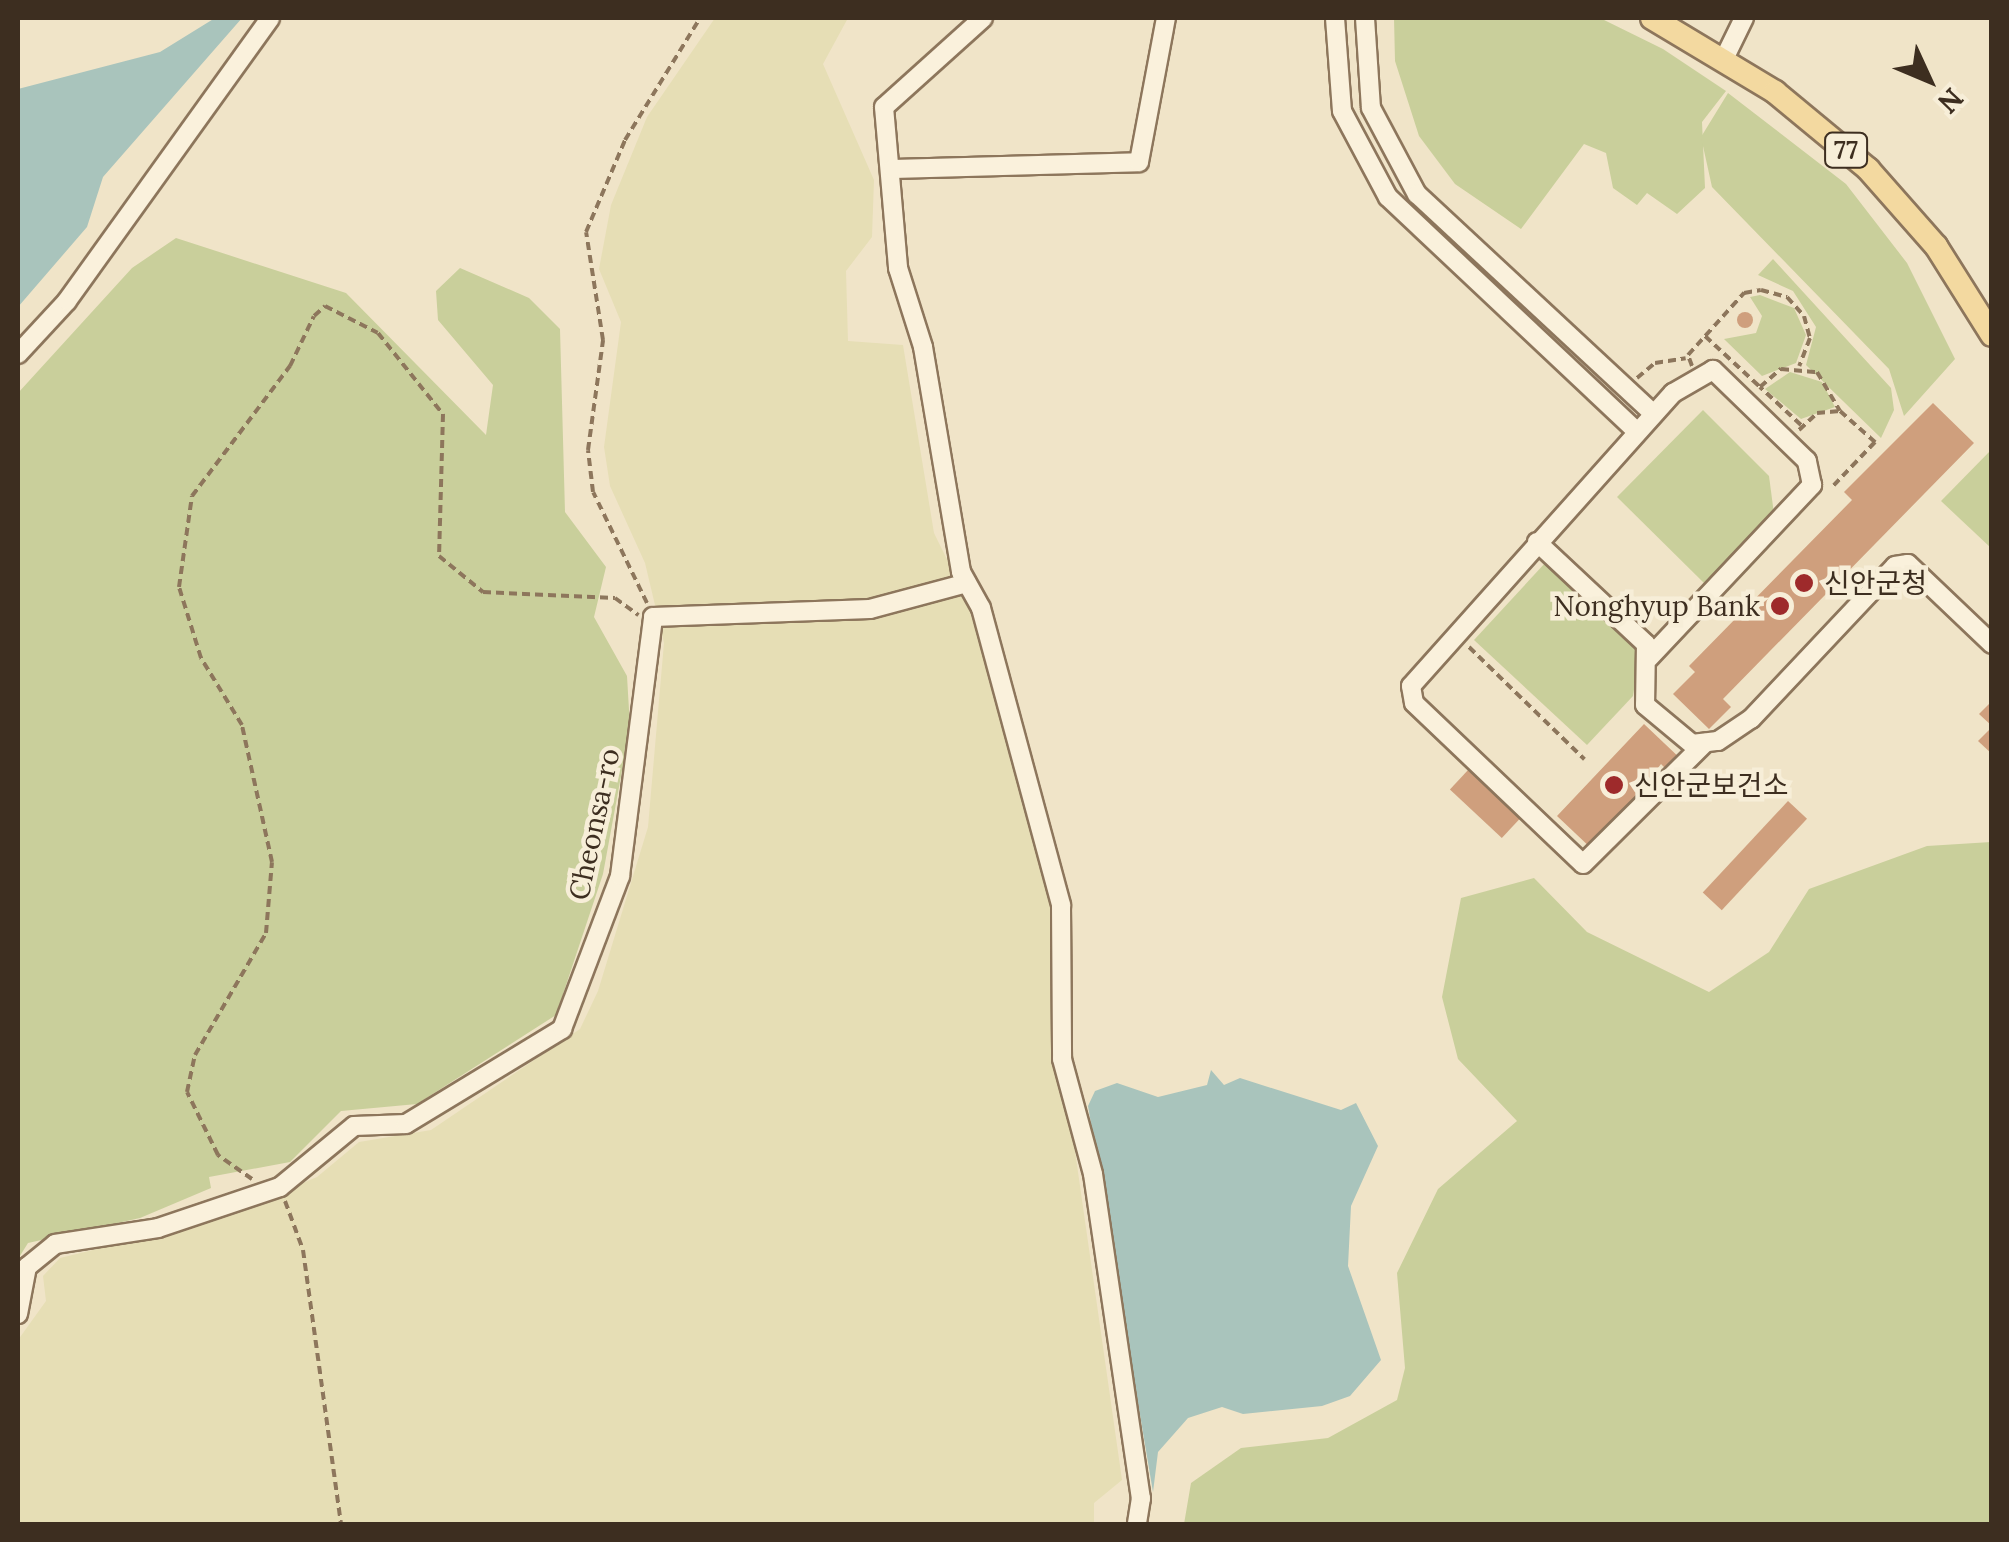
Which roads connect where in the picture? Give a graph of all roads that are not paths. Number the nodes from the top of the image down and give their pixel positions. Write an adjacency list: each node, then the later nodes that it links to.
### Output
1 (270, 18): 11 (street)
2 (983, 18): 9 (street)
3 (1166, 18): 9 (street)
4 (1335, 18): 13 (street)
5 (1364, 18): 12 (street)
6 (1652, 18): 8 (main road, 77)
7 (1744, 18): 8 (street)
8 (1724, 58): 10 (main road, 77)
9 (893, 169): 15 (street)
10 (1992, 334)
11 (18, 354)
12 (1654, 414): 13 (street); 17 (street)
13 (1638, 432): 14 (street)
14 (1537, 542): 17 (street); 18 (street)
15 (967, 583): 19 (street, Cheonsa-ro); 20 (street)
16 (1992, 644): 18 (street)
17 (1649, 658): 18 (street)
18 (1705, 743)
19 (18, 1314)
20 (1138, 1524)

